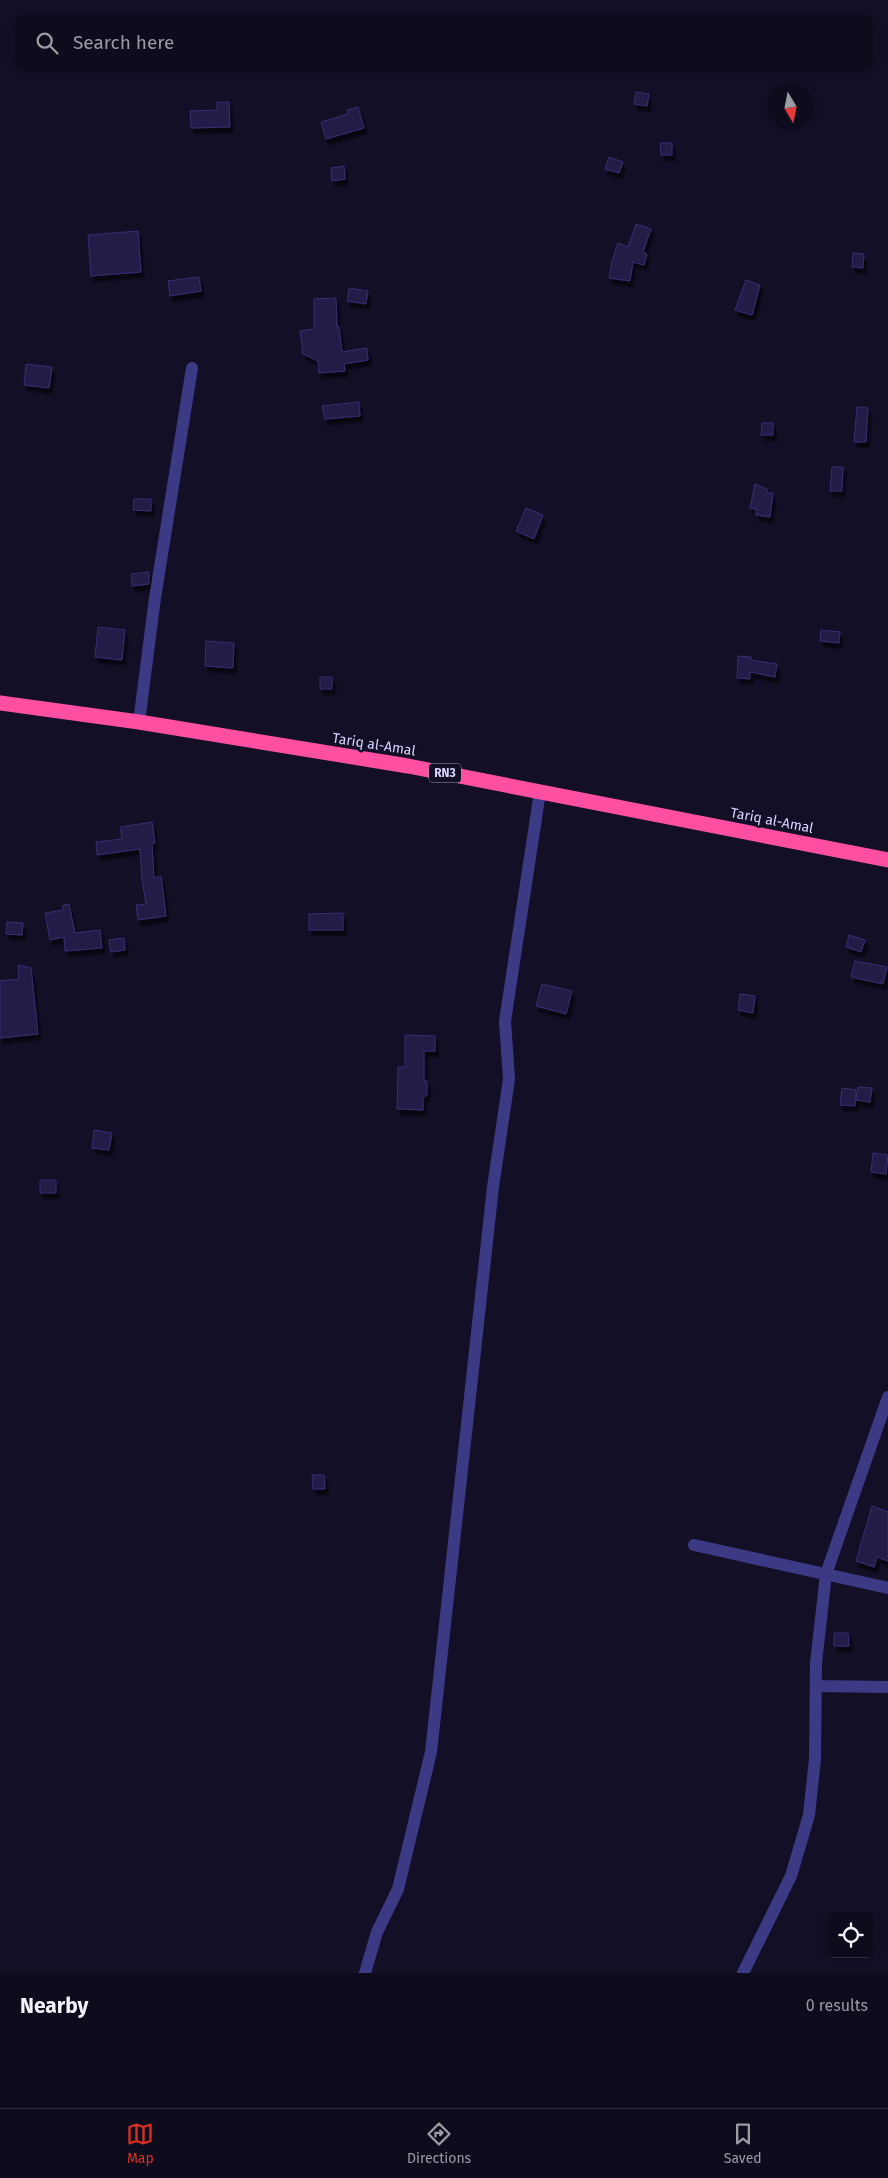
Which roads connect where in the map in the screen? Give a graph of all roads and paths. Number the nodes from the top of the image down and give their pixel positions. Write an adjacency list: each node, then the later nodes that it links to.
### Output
1 (192, 368): 3 (street)
2 (0, 703): 3 (highway, Tariq al-Amal / RN3)
3 (140, 722): 4 (highway, Tariq al-Amal / RN3)
4 (540, 792): 5 (highway, Tariq al-Amal / RN3); 12 (street)
5 (888, 860)
6 (888, 1397): 8 (street)
7 (694, 1545): 8 (street)
8 (826, 1574): 9 (street); 10 (street)
9 (888, 1588)
10 (816, 1686): 11 (street); 13 (street)
11 (888, 1687)
12 (365, 1973)
13 (743, 1973)

